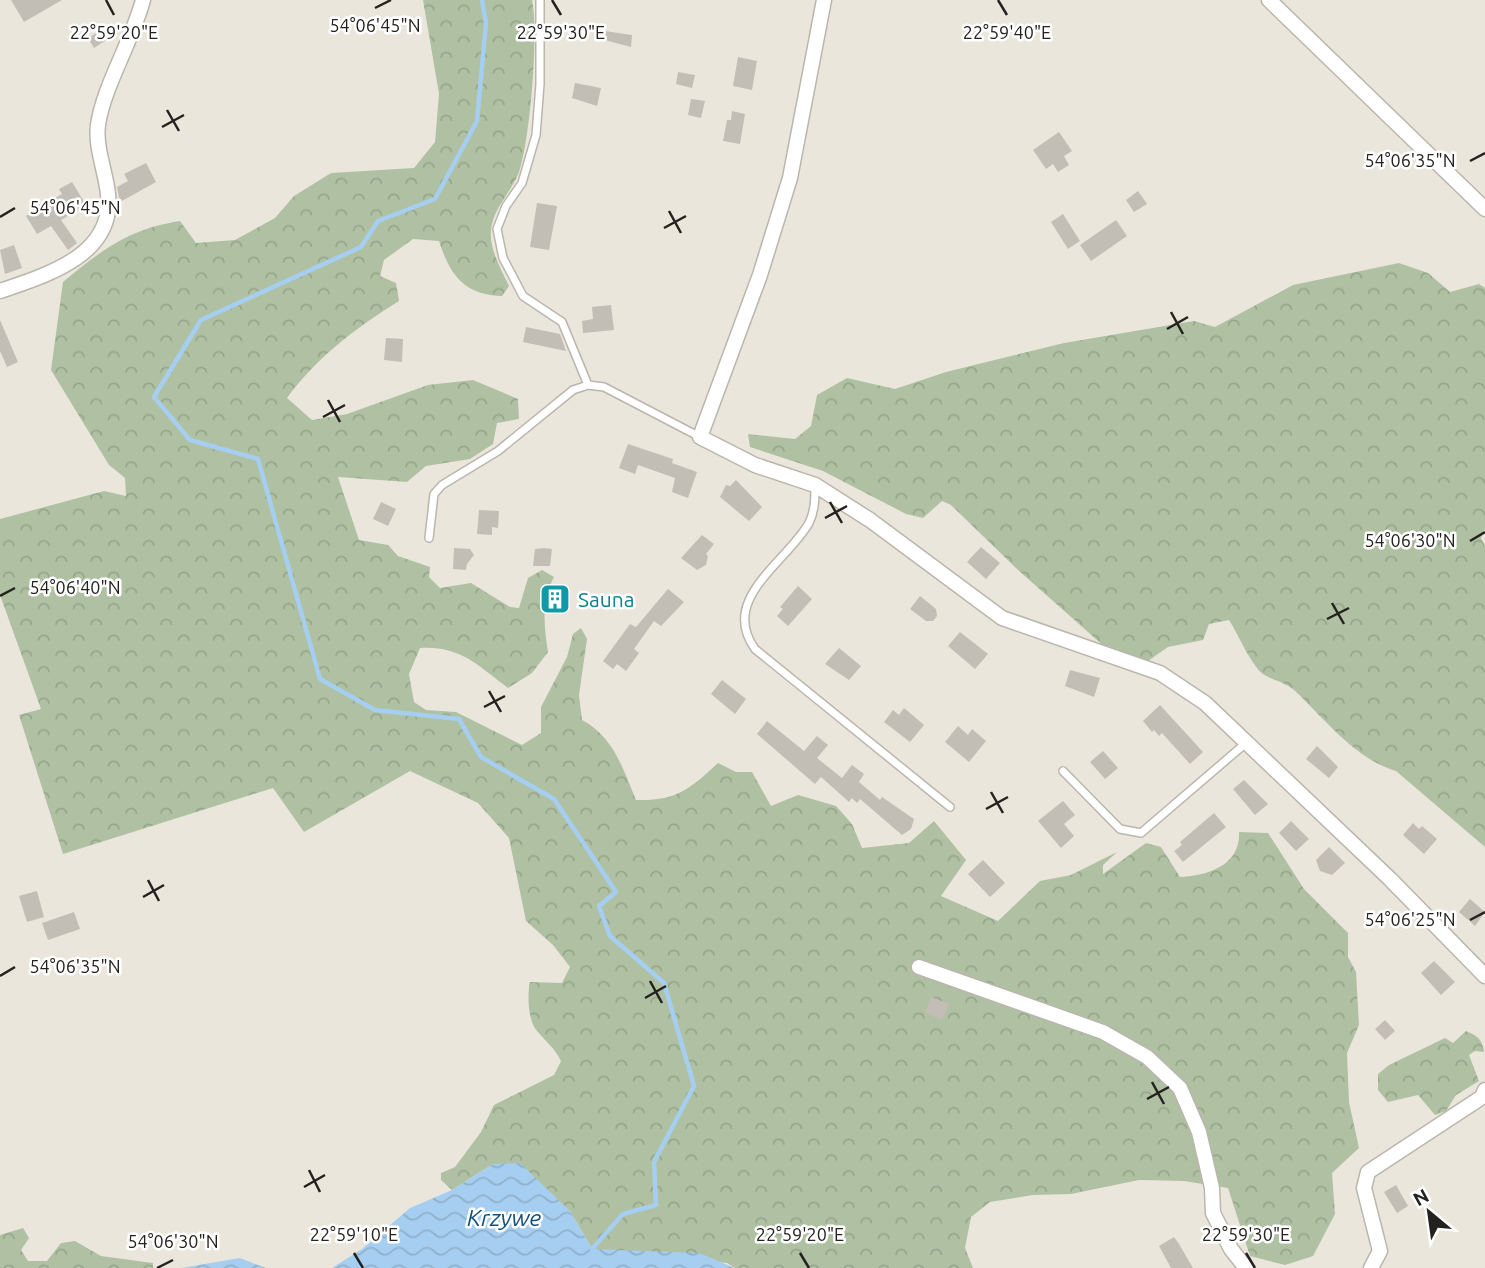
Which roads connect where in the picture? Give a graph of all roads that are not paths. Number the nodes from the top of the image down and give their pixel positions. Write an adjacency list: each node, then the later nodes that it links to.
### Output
1 (143, 0): 6 (street)
2 (540, 0): 7 (lane)
3 (824, 0): 8 (street)
4 (1269, 0): 5 (street)
5 (1485, 209)
6 (0, 291)
7 (588, 385): 8 (lane); 10 (lane)
8 (700, 437): 9 (street)
9 (816, 485): 11 (street); 13 (lane)
10 (429, 538)
11 (1246, 743): 12 (lane); 15 (street)
12 (1063, 771)
13 (950, 807)
14 (919, 967): 17 (street)
15 (1485, 976)
16 (1485, 1090): 18 (street)
17 (1246, 1268)
18 (1371, 1268)

